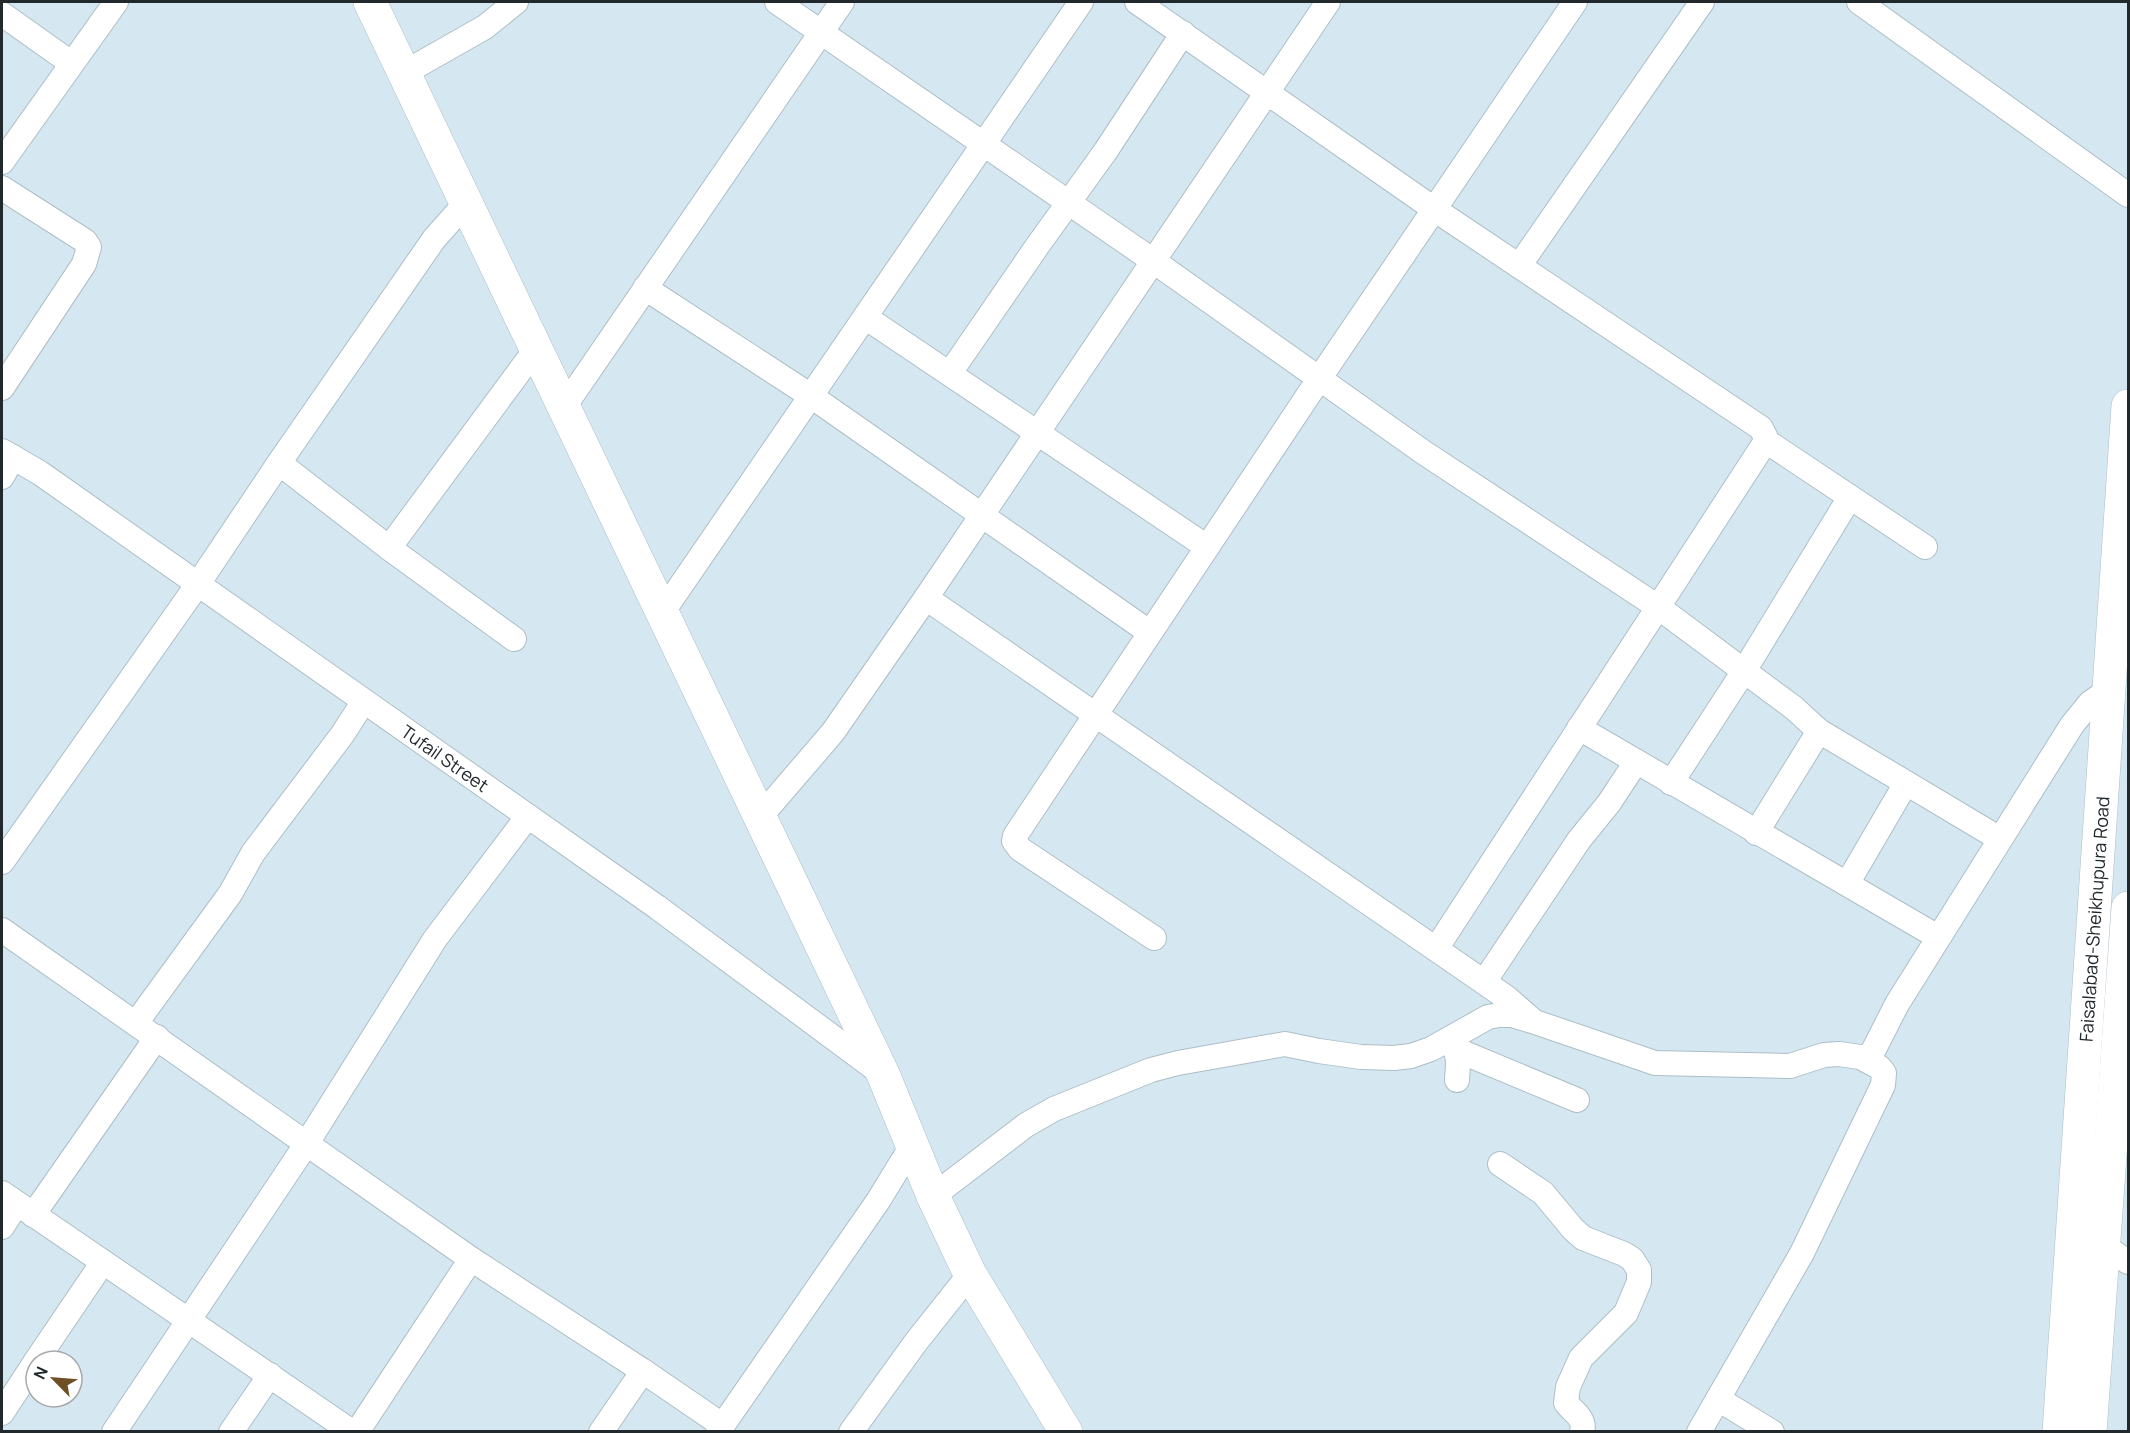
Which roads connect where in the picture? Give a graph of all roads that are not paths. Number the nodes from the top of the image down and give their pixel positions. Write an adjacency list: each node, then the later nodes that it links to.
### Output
1 (116, 2): 15 (street)
2 (370, 2): 16 (main road)
3 (516, 2): 16 (street)
4 (777, 2): 13 (street)
5 (842, 2): 13 (street)
6 (1081, 2): 18 (street)
7 (1137, 2): 14 (street)
8 (1328, 2): 17 (street)
9 (1575, 2): 24 (street)
10 (1702, 2): 26 (street)
11 (1859, 2): 21 (street)
12 (7, 14): 15 (street)
13 (820, 33): 18 (street); 27 (street)
14 (1183, 33): 17 (street); 22 (street)
15 (71, 63): 19 (street)
16 (404, 74): 23 (main road)
17 (1267, 92): 24 (street); 25 (street)
18 (983, 145): 22 (street); 28 (street)
19 (2, 162)
20 (2, 188): 32 (street)
21 (2128, 195)
22 (1067, 202): 25 (street); 30 (street)
23 (466, 203): 29 (main road); 39 (street)
24 (1434, 209): 26 (street); 31 (street)
25 (1152, 260): 31 (street); 36 (street)
26 (1519, 266): 37 (street)
27 (645, 288): 33 (street); 35 (street)
28 (865, 317): 30 (street); 33 (street)
29 (536, 349): 35 (main road); 44 (street)
30 (950, 373): 36 (street)
31 (1319, 379): 42 (street); 47 (street)
32 (2, 388)
33 (811, 396): 41 (street); 48 (street)
34 (2128, 406): 52 (main road, Faisalabad-Sheikhupura Road)
35 (564, 407): 48 (main road)
36 (1037, 432): 41 (street); 42 (street)
37 (1766, 441): 40 (street); 47 (street)
38 (5, 462): 45 (street, Tufail Street)
39 (279, 463): 44 (street); 45 (street)
40 (1850, 497): 43 (street); 51 (street)
41 (982, 515): 46 (street); 49 (street)
42 (1207, 547): 49 (street)
43 (1925, 547)
44 (389, 548): 50 (street)
45 (198, 584): 53 (street, Tufail Street); 64 (street)
46 (926, 598): 54 (street); 61 (street)
47 (1658, 607): 51 (street); 55 (street)
48 (662, 614): 61 (main road)
49 (1149, 633): 54 (street)
50 (514, 639)
51 (1744, 671): 56 (street); 58 (street)
52 (2110, 689): 63 (street); 108 (main road, Faisalabad-Sheikhupura Road)
53 (364, 701): 60 (street, Tufail Street); 73 (street)
54 (1095, 714): 69 (street); 70 (street)
55 (1579, 728): 57 (street); 70 (street)
56 (1819, 731): 59 (street); 62 (street)
57 (1636, 762): 58 (street); 71 (street)
58 (1671, 783): 62 (street)
59 (1906, 783): 63 (street); 65 (street)
60 (528, 816): 77 (street, Tufail Street); 80 (street)
61 (760, 817): 77 (main road)
62 (1756, 833): 65 (street)
63 (2000, 839): 68 (street)
64 (2, 862)
65 (1847, 884): 68 (street)
66 (2128, 908): 83 (main road, Faisalabad-Sheikhupura Road)
67 (2, 930): 73 (street)
68 (1938, 937): 76 (street)
69 (1154, 938)
70 (1436, 949): 71 (street)
71 (1484, 982): 72 (street)
72 (1533, 1021): 75 (street); 76 (street)
73 (136, 1023): 74 (street)
74 (157, 1037): 80 (street); 85 (street)
75 (1452, 1045): 78 (street); 79 (street); 84 (street)
76 (1868, 1061): 96 (street)
77 (883, 1074): 81 (main road)
78 (1457, 1080)
79 (1577, 1100)
80 (307, 1143): 88 (street); 91 (street)
81 (913, 1144): 84 (main road); 98 (street)
82 (1500, 1164): 105 (street)
83 (2119, 1179): 87 (main road, Faisalabad-Sheikhupura Road)
84 (933, 1196): 90 (main road)
85 (17, 1204): 86 (street); 89 (street)
86 (2, 1227)
87 (2116, 1254): 109 (main road, Faisalabad-Sheikhupura Road)
88 (471, 1259): 93 (street); 101 (street)
89 (103, 1262): 91 (street); 92 (street)
90 (970, 1274): 103 (street); 104 (main road)
91 (189, 1321): 94 (street); 99 (street)
92 (44, 1349)
93 (643, 1371): 98 (street); 102 (street)
94 (270, 1375): 100 (street); 101 (street)
95 (24, 1379): 97 (street)
96 (1718, 1399): 106 (street); 107 (street)
97 (2, 1413)
98 (720, 1428)
99 (114, 1431)
100 (231, 1431)
101 (354, 1431)
102 (601, 1431)
103 (851, 1431)
104 (1066, 1431)
105 (1582, 1431)
106 (1699, 1431)
107 (1772, 1431)
108 (2059, 1431)
109 (2090, 1431)

